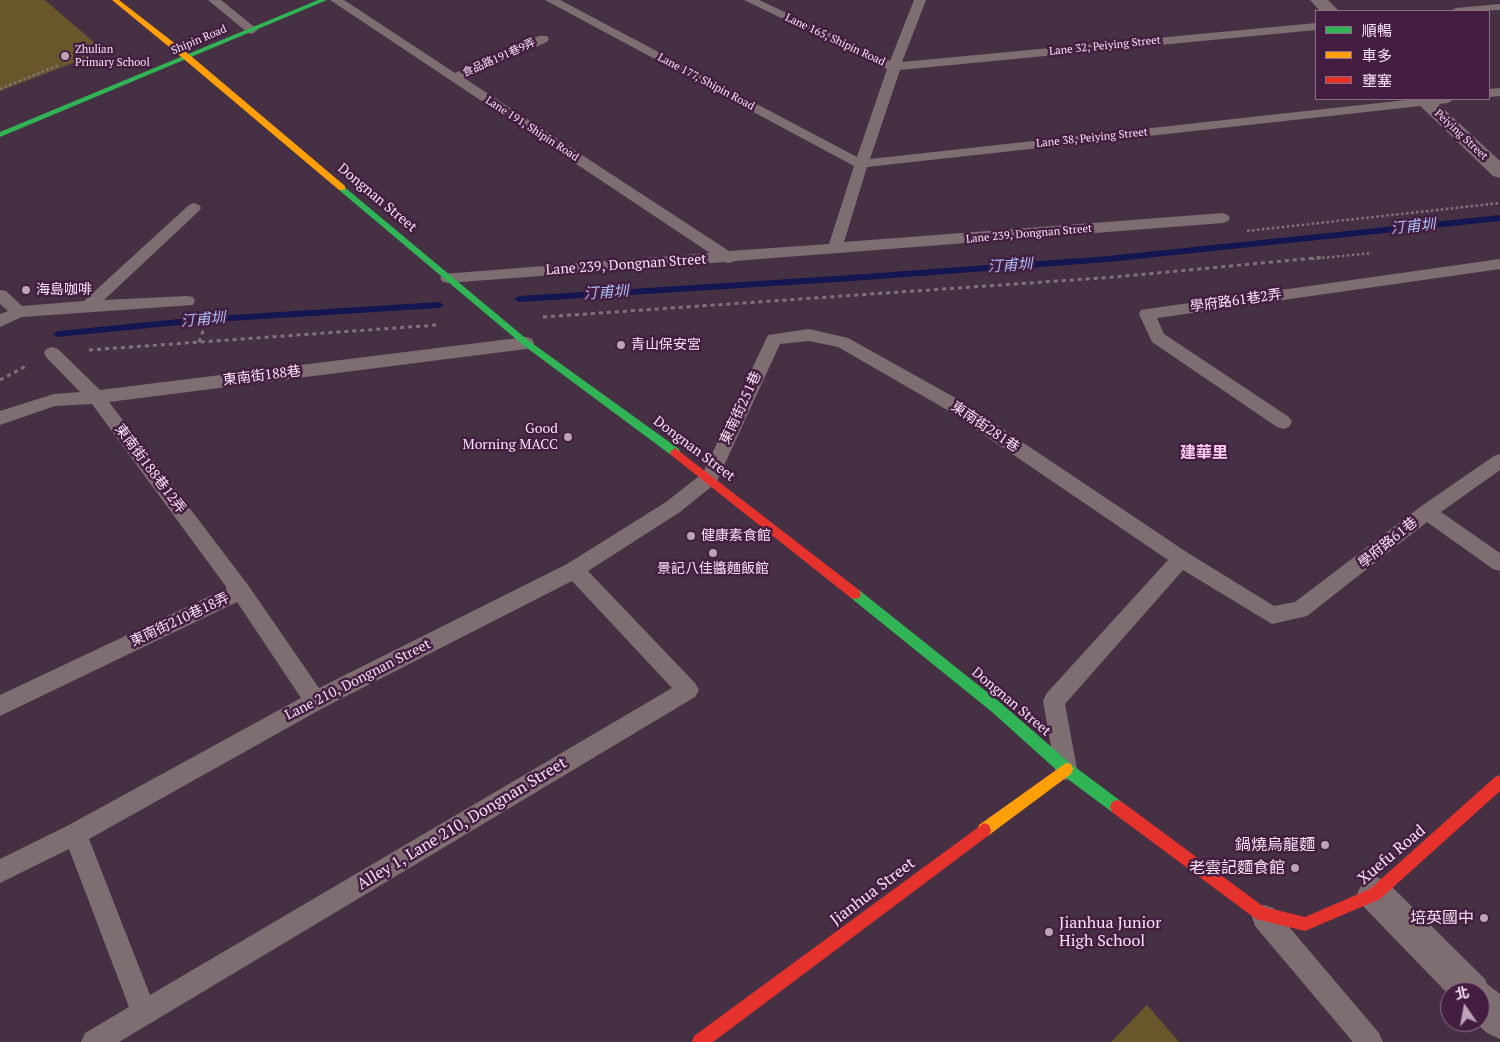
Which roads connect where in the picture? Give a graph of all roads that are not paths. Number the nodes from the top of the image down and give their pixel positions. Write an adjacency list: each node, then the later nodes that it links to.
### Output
1 (115, 0): 15 (street, Dongnan Street)
2 (214, 0): 13 (lane)
3 (324, 0): 13 (street, Shipin Road)
4 (336, 0): 17 (lane, Lane 191, Shipin Road)
5 (551, 0): 20 (lane, Lane 177, Shipin Road)
6 (750, 0): 16 (lane, Lane 165, Shipin Road)
7 (920, 0): 16 (lane)
8 (1318, 0): 10 (street)
9 (1500, 7): 11 (lane)
10 (1329, 10)
11 (1467, 10)
12 (1315, 26): 16 (lane, Lane 32, Peiying Street)
13 (252, 30): 15 (street, Shipin Road)
14 (543, 39): 17 (lane, 食品路191巷9弄)
15 (188, 58): 19 (street, Shipin Road); 27 (street, Dongnan Street)
16 (893, 67): 20 (lane)
17 (454, 78): 25 (lane, Lane 191, Shipin Road)
18 (1424, 100): 20 (lane, Lane 38, Peiying Street); 21 (street, Peiying Street)
19 (0, 135)
20 (860, 164): 24 (lane)
21 (1500, 172)
22 (194, 208): 30 (lane)
23 (1223, 218): 24 (lane, Lane 239, Dongnan Street)
24 (835, 249): 25 (lane, Lane 239, Dongnan Street)
25 (729, 258): 27 (lane, Lane 239, Dongnan Street)
26 (1500, 264): 38 (lane, 學府路61巷2弄)
27 (448, 278): 34 (street, Dongnan Street)
28 (0, 295): 31 (lane)
29 (187, 301): 30 (lane)
30 (88, 306): 31 (lane)
31 (19, 312): 32 (lane)
32 (0, 321)
33 (774, 339): 40 (lane, 東南街251巷); 42 (lane, 東南街281巷)
34 (526, 343): 36 (lane, 東南街188巷); 40 (street, Dongnan Street)
35 (52, 353): 36 (lane, 東南街188巷12弄)
36 (96, 397): 37 (lane, 東南街188巷); 45 (lane, 東南街188巷12弄)
37 (0, 418)
38 (1282, 422)
39 (1500, 461): 41 (lane, 學府路61巷)
40 (710, 478): 44 (lane, Lane 210, Dongnan Street); 49 (street, Dongnan Street)
41 (1427, 512): 43 (lane); 46 (lane, 學府路61巷)
42 (1181, 559): 46 (lane, 東南街281巷); 49 (lane)
43 (1500, 563)
44 (574, 570): 47 (lane, Lane 210, Dongnan Street); 57 (lane, Alley 1, Lane 210, Dongnan Street)
45 (242, 591): 47 (lane, 東南街210巷18弄); 48 (lane, 東南街210巷18弄)
46 (1272, 615)
47 (315, 701): 51 (lane, Lane 210, Dongnan Street)
48 (0, 706)
49 (1066, 768): 54 (street, Dongnan Street); 60 (street, Jianhua Street)
50 (1500, 782): 53 (street, Xuefu Road)
51 (75, 834): 52 (lane, Lane 210, Dongnan Street); 57 (lane)
52 (0, 872)
53 (1375, 894): 54 (street, Xuefu Road); 55 (street)
54 (1261, 914): 61 (lane)
55 (1462, 982)
56 (1490, 1010): 58 (street)
57 (144, 1013): 59 (lane, Alley 1, Lane 210, Dongnan Street)
58 (1500, 1020)
59 (94, 1042)
60 (700, 1042)
61 (1370, 1042)

